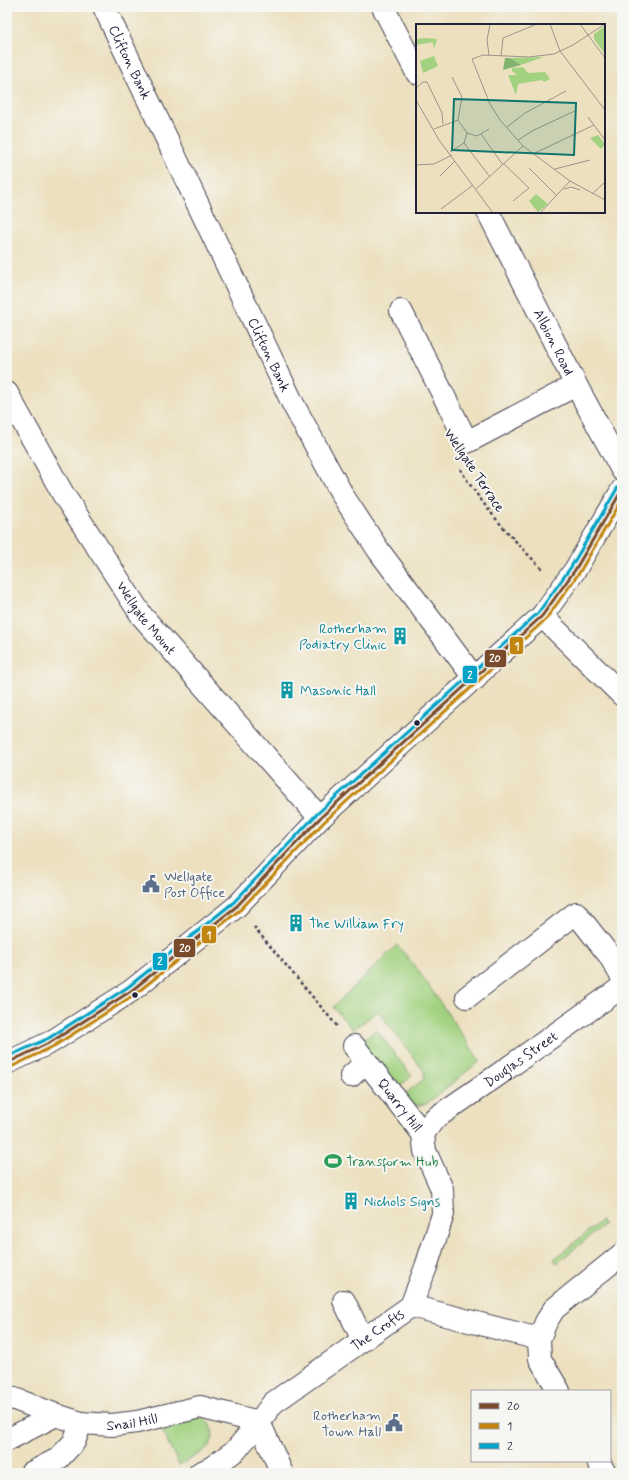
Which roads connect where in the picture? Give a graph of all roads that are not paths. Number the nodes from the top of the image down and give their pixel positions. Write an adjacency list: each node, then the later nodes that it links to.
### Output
1 (104, 7): 11 (street, Clifton Bank)
2 (383, 7): 3 (street)
3 (416, 71)
4 (489, 213): 6 (street, Albion Road)
5 (401, 311): 6 (street)
6 (576, 385): 8 (street, Albion Road)
7 (7, 393): 13 (street, Wellgate Mount)
8 (622, 470)
9 (622, 490): 10 (street)
10 (542, 616): 11 (street); 12 (street)
11 (475, 679): 13 (street)
12 (622, 695)
13 (320, 818): 18 (street)
14 (622, 977): 16 (street)
15 (622, 987): 19 (street, Douglas Street)
16 (468, 997)
17 (357, 1061): 19 (street, Quarry Hill)
18 (7, 1063)
19 (423, 1134): 22 (street, Quarry Hill)
20 (622, 1254): 23 (street)
21 (344, 1300): 24 (street)
22 (411, 1306): 23 (street, The Crofts); 24 (street, The Crofts)
23 (538, 1338): 25 (street)
24 (363, 1340): 28 (street, The Crofts)
25 (558, 1390)
26 (7, 1396): 27 (street, Snail Hill)
27 (75, 1416): 28 (street, Snail Hill); 29 (street); 31 (street)
28 (259, 1422): 32 (street, The Crofts); 33 (street)
29 (7, 1440)
30 (599, 1462): 34 (street)
31 (31, 1473)
32 (200, 1473)
33 (282, 1473)
34 (605, 1473)

